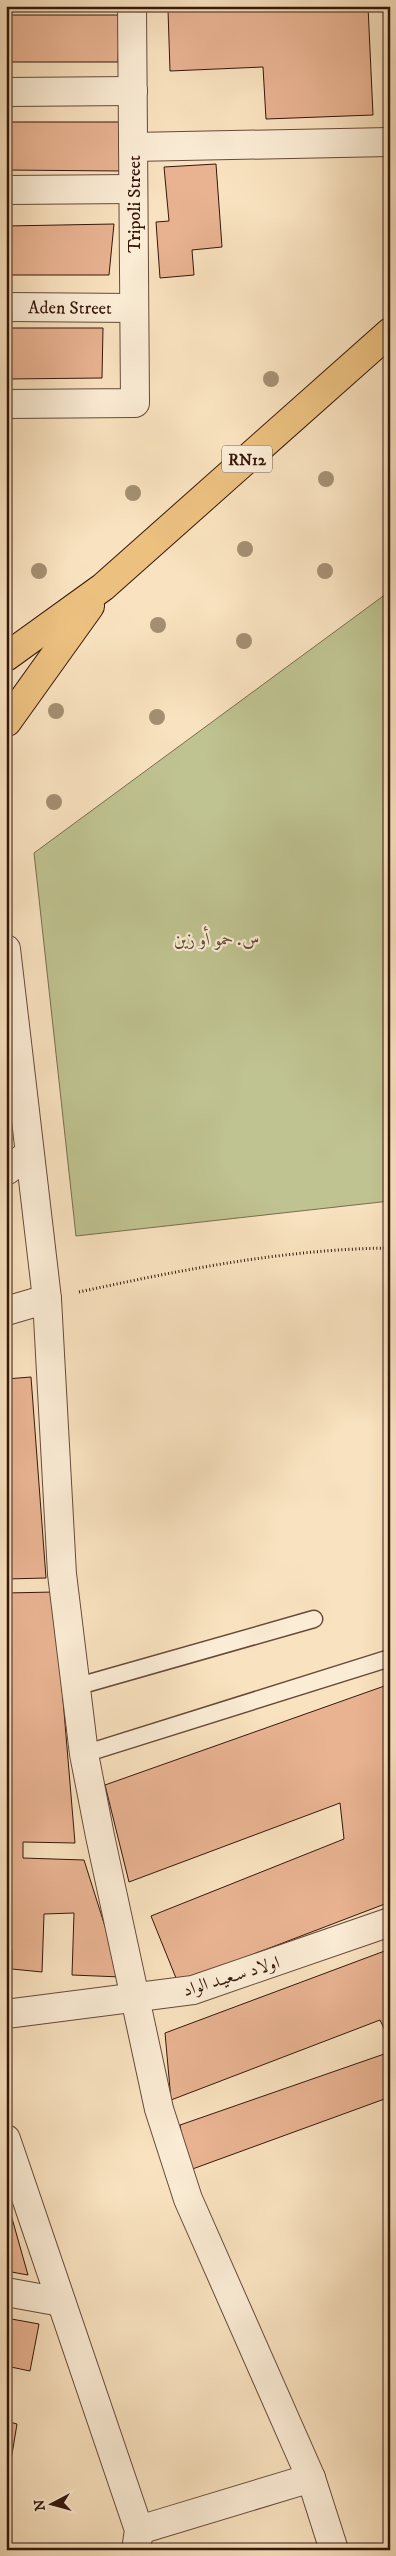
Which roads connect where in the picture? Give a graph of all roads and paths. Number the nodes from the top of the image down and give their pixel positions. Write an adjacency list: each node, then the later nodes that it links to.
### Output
1 (132, 6): 2 (street, Tripoli Street)
2 (132, 91): 3 (street); 5 (street, Tripoli Street)
3 (6, 92)
4 (390, 142): 5 (street)
5 (133, 147): 6 (street, Tripoli Street)
6 (134, 189): 7 (street); 9 (street, Tripoli Street)
7 (6, 190)
8 (6, 307): 9 (street, Aden Street)
9 (134, 308): 11 (street, Tripoli Street)
10 (390, 332): 12 (main road, RN12)
11 (6, 404)
12 (104, 587): 13 (main road, RN12); 14 (main road, RN12)
13 (6, 657)
14 (6, 725)
15 (6, 949): 16 (street)
16 (29, 1154): 17 (street); 19 (street)
17 (6, 1171)
18 (390, 1248): 19 (path)
19 (47, 1299): 20 (street); 23 (street)
20 (6, 1312)
21 (314, 1619): 23 (lane)
22 (390, 1658): 24 (lane)
23 (75, 1686): 24 (street)
24 (84, 1754): 26 (street)
25 (390, 1922): 26 (street, اولاد سـعيـد الواد)
26 (135, 1998): 27 (street, اولاد سـعيـد الواد); 31 (street)
27 (6, 2014)
28 (6, 2139): 30 (street)
29 (6, 2292): 30 (street)
30 (61, 2302): 32 (street)
31 (311, 2478): 32 (street); 33 (street)
32 (138, 2540)
33 (334, 2550)

